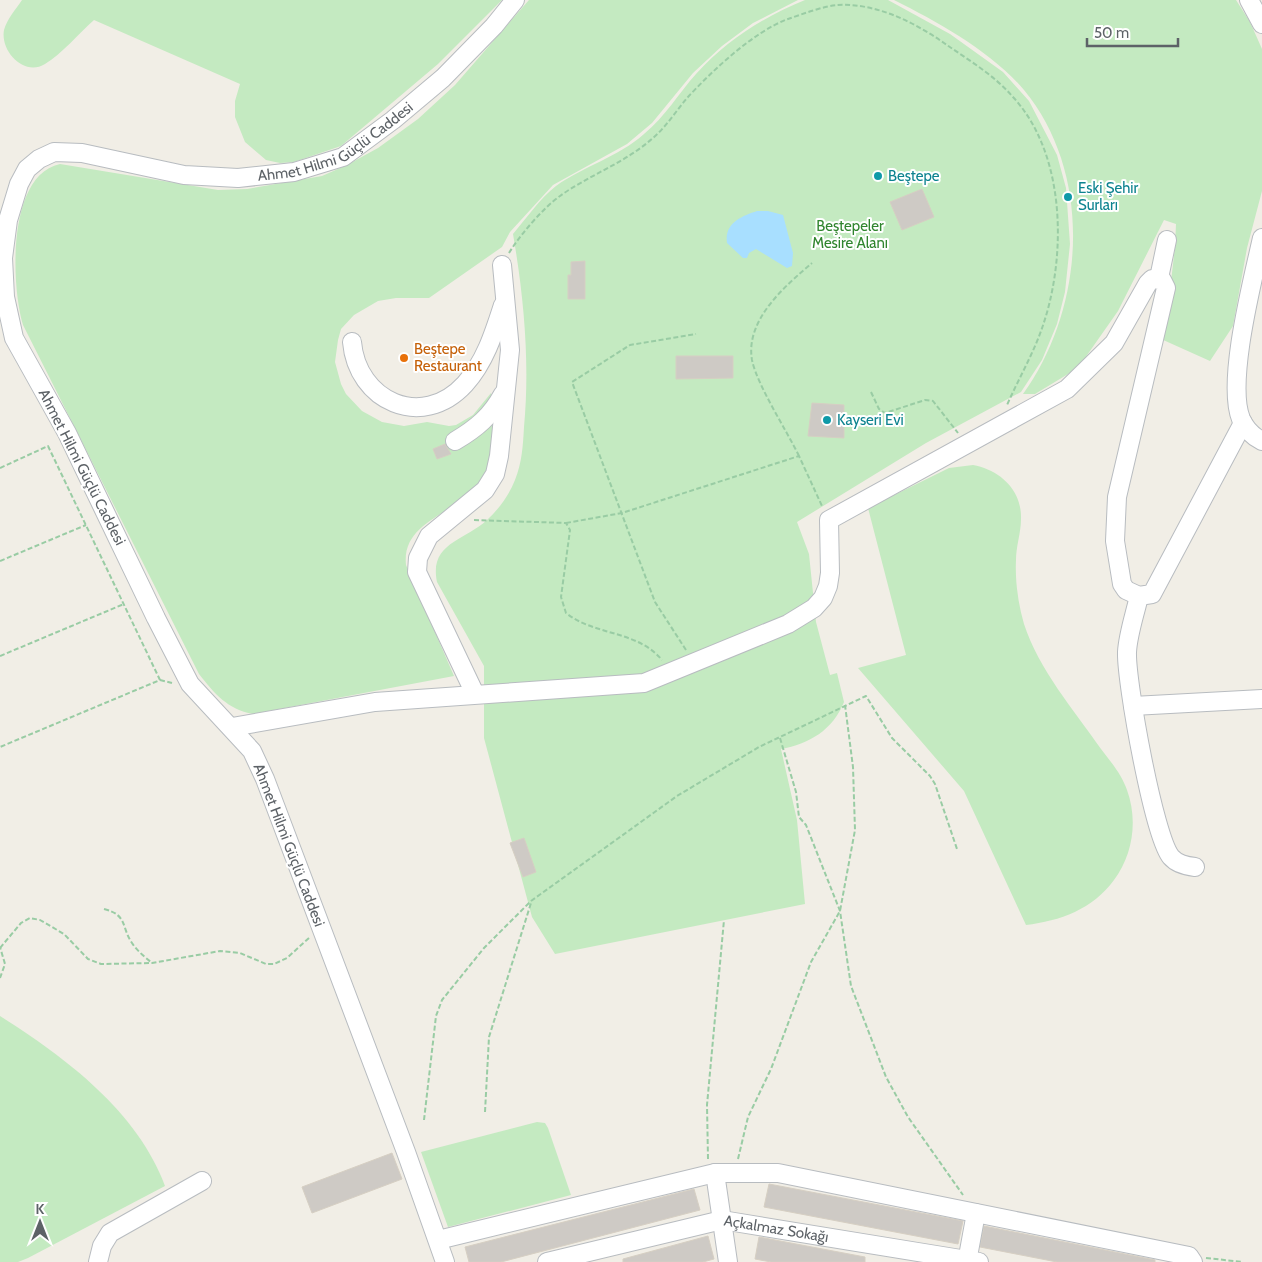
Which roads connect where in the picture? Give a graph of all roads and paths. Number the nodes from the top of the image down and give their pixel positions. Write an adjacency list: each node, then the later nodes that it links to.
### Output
1 (515, 0): 11 (street, Ahmet Hilmi Güçlü Caddesi)
2 (1249, 0): 3 (street)
3 (1262, 24)
4 (1262, 238): 15 (street)
5 (1167, 240): 8 (street)
6 (812, 263): 20 (path)
7 (502, 265): 9 (street); 16 (path)
8 (1159, 278): 16 (street); 28 (street)
9 (505, 300): 12 (street); 13 (street)
10 (696, 334): 22 (path)
11 (7, 339): 37 (street, Ahmet Hilmi Güçlü Caddesi)
12 (352, 342)
13 (506, 388): 17 (street); 23 (street)
14 (871, 392): 19 (path)
15 (1243, 423): 18 (street); 28 (street)
16 (996, 430): 19 (street)
17 (455, 441)
18 (1262, 441)
19 (967, 445): 24 (street)
20 (800, 456): 22 (path); 24 (path)
21 (0, 468): 26 (path)
22 (622, 512): 25 (path); 31 (path)
23 (450, 519): 25 (path); 33 (street)
24 (829, 520): 31 (street)
25 (566, 523): 32 (path)
26 (86, 526): 27 (path); 29 (path)
27 (0, 561)
28 (1138, 596): 36 (street)
29 (124, 604): 30 (path); 39 (path)
30 (0, 656)
31 (694, 662): 32 (street)
32 (668, 673): 33 (street)
33 (475, 694): 37 (street)
34 (1262, 699): 36 (street)
35 (845, 705): 38 (path); 40 (path); 44 (path)
36 (1134, 706): 41 (street)
37 (232, 727): 46 (street, Ahmet Hilmi Güçlü Caddesi)
38 (780, 738): 42 (path); 44 (path)
39 (0, 746)
40 (957, 849)
41 (1195, 867)
42 (531, 901): 50 (path); 51 (path)
43 (104, 909): 48 (path)
44 (840, 911): 52 (path); 55 (path)
45 (724, 920): 53 (path)
46 (321, 927): 48 (path); 57 (street, Ahmet Hilmi Güçlü Caddesi)
47 (0, 947): 48 (path); 49 (path)
48 (152, 963)
49 (0, 978)
50 (485, 1112)
51 (424, 1120)
52 (734, 1173): 53 (street); 55 (street)
53 (711, 1174): 56 (street); 57 (street)
54 (202, 1181): 60 (street)
55 (976, 1213): 58 (street); 59 (street)
56 (722, 1220): 59 (street, Açkalmaz Sokağı); 62 (street, Açkalmaz Sokağı); 63 (street)
57 (438, 1240): 61 (street, Ahmet Hilmi Güçlü Caddesi)
58 (1191, 1259): 64 (path)
59 (971, 1261)
60 (98, 1262)
61 (445, 1262)
62 (547, 1262)
63 (728, 1262)
64 (1243, 1262)

